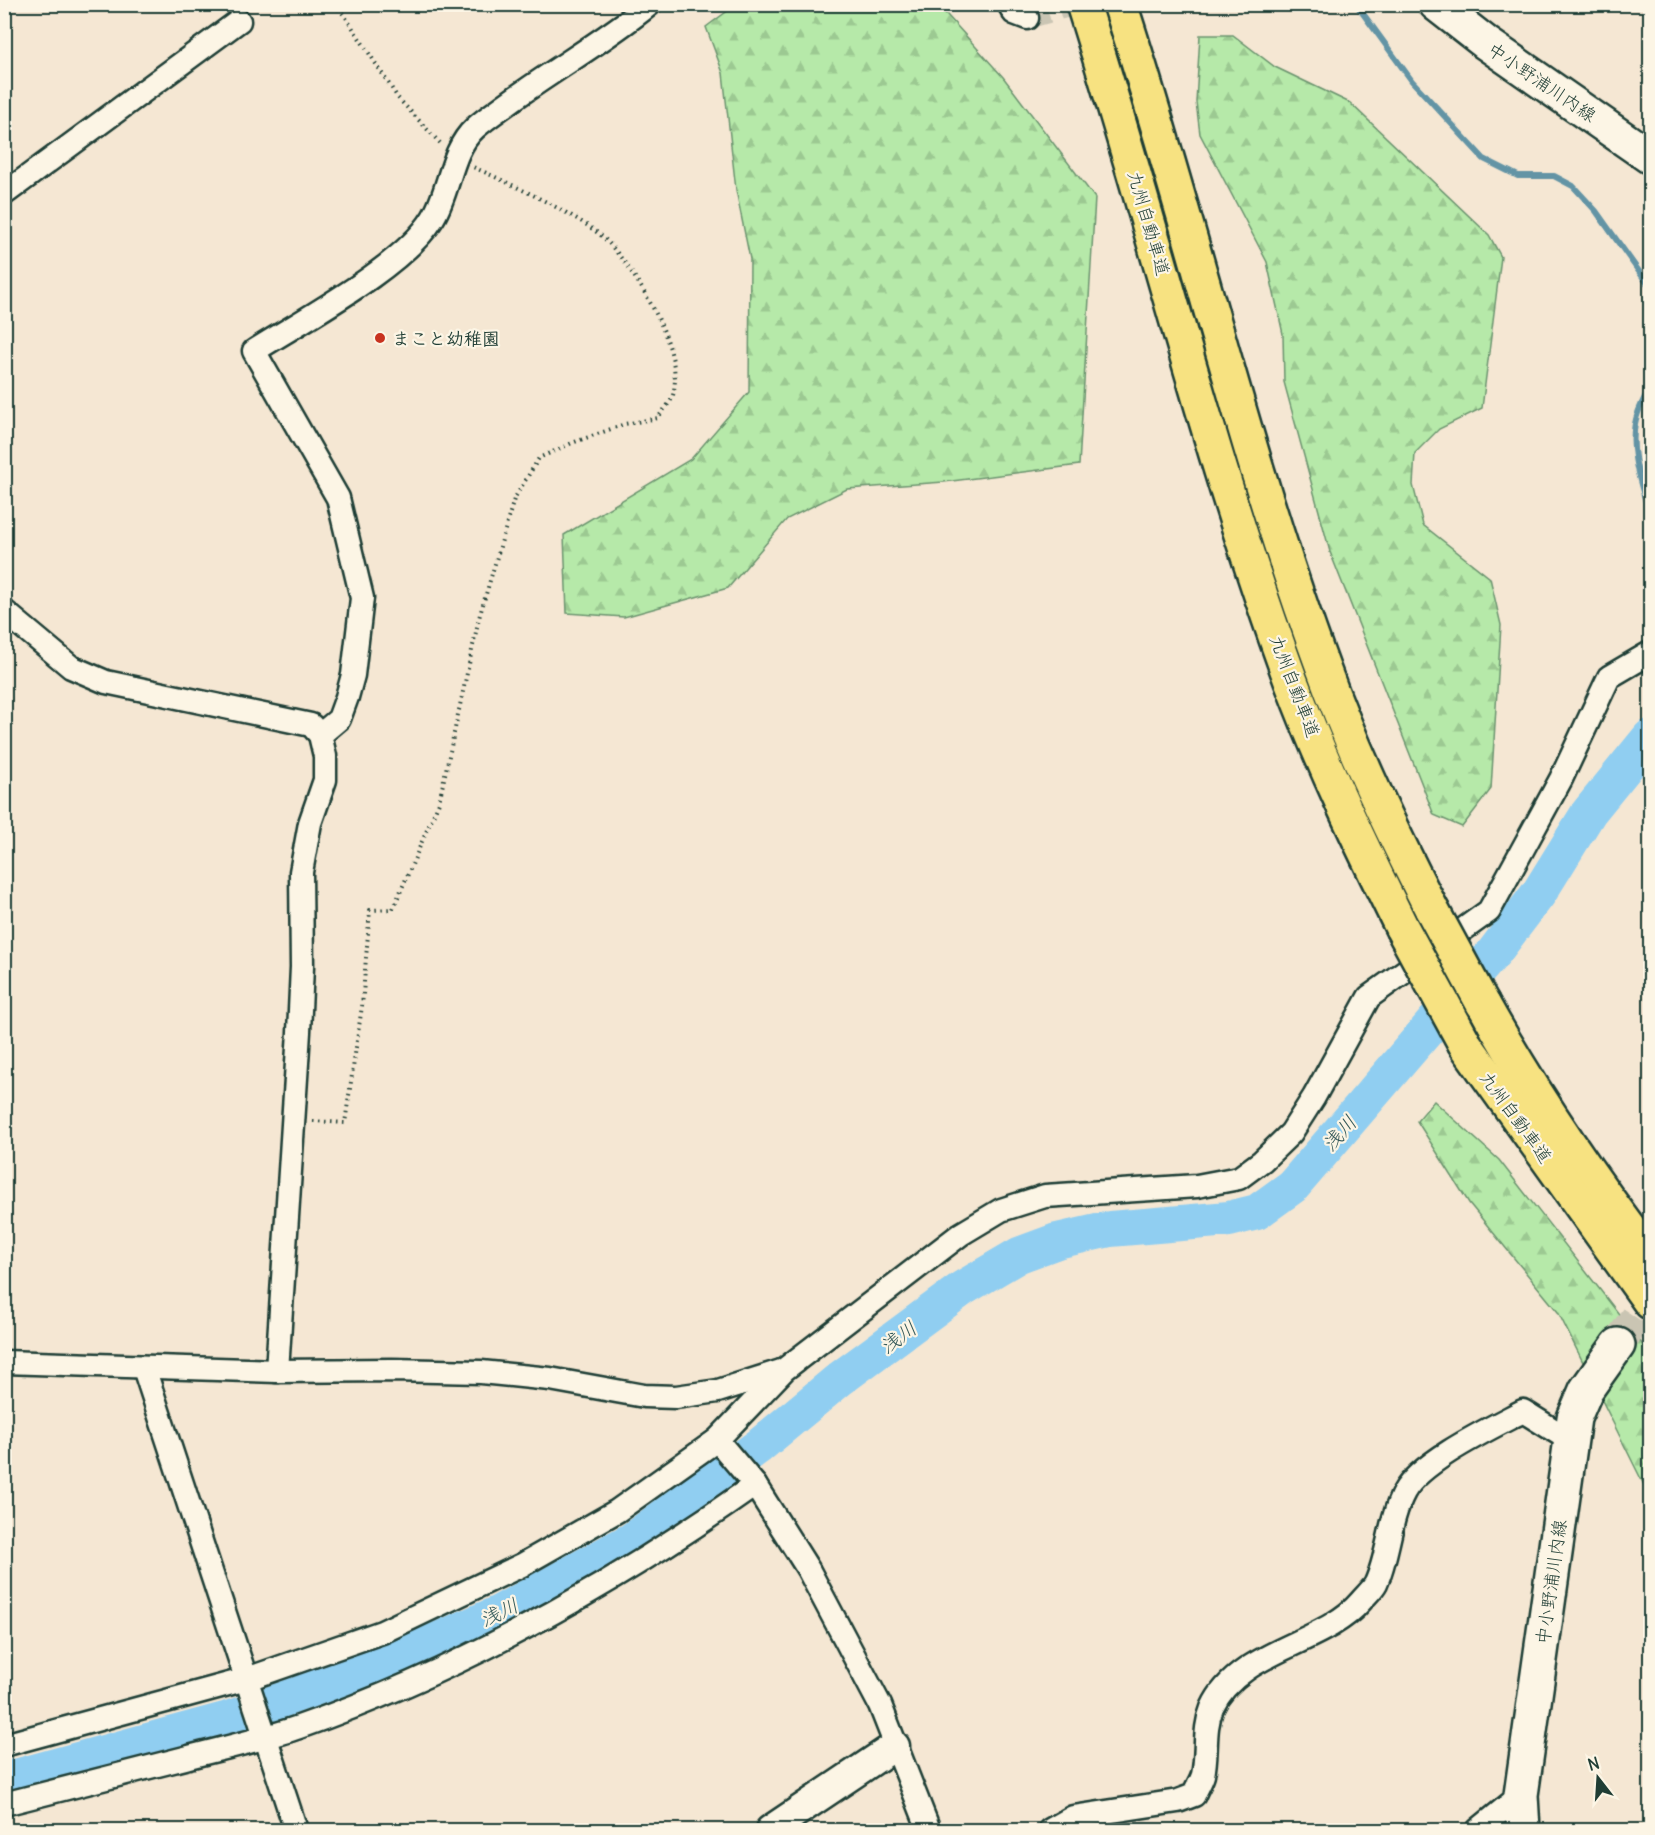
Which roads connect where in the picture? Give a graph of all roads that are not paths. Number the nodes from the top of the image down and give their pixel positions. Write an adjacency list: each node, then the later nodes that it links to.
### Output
1 (650, 4): 10 (street)
2 (1083, 4): 12 (highway, 九州自動車道, bridge)
3 (1120, 4): 11 (highway, 九州自動車道, bridge)
4 (1436, 4): 6 (main road, 中小野浦川内線)
5 (239, 21): 7 (street)
6 (1650, 157)
7 (4, 194)
8 (4, 611): 10 (street)
9 (1650, 653): 16 (street)
10 (320, 735): 17 (street)
11 (1650, 1256)
12 (1650, 1302)
13 (1618, 1345): 18 (main road, 中小野浦川内線)
14 (4, 1362): 15 (street)
15 (144, 1368): 17 (street); 21 (street)
16 (785, 1369): 17 (street); 19 (street)
17 (278, 1371)
18 (1571, 1441): 25 (main road, 中小野浦川内線); 30 (street)
19 (720, 1444): 20 (street); 21 (street)
20 (752, 1482): 22 (street); 24 (street)
21 (248, 1685): 22 (street); 23 (street)
22 (264, 1733): 26 (street); 27 (street)
23 (4, 1744)
24 (895, 1746): 28 (street); 29 (street)
25 (1521, 1795): 31 (street); 32 (main road, 中小野浦川内線)
26 (4, 1804)
27 (296, 1830)
28 (770, 1830)
29 (929, 1830)
30 (1050, 1830)
31 (1478, 1830)
32 (1523, 1830)

